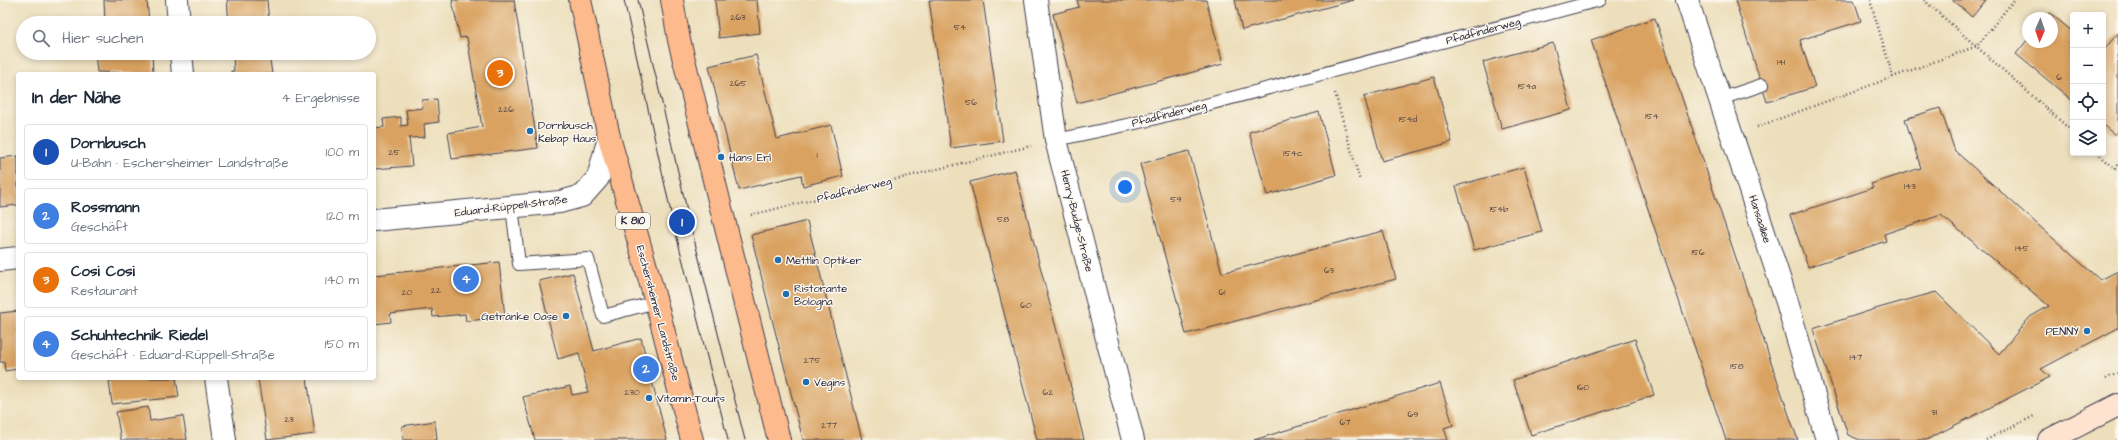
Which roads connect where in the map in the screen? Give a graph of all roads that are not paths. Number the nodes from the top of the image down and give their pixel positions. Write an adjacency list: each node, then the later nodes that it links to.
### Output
1 (177, 0): 7 (street)
2 (580, 0): 12 (main road, Eschersheimer Landstraße / K 810)
3 (672, 0): 23 (main road)
4 (1036, 0): 13 (street, Henry-Budge-Straße)
5 (1600, 0): 13 (lane, Pfadfinderweg)
6 (1687, 0): 11 (street, Hansaallee)
7 (178, 16)
8 (182, 60): 9 (street)
9 (183, 72)
10 (1762, 85): 11 (lane)
11 (1720, 99): 25 (street, Hansaallee)
12 (609, 137): 14 (street, Eduard-Rüppell-Straße); 18 (main road, Eschersheimer Landstraße / K 810)
13 (1056, 140): 24 (street, Henry-Budge-Straße)
14 (512, 207): 15 (street, Eduard-Rüppell-Straße); 18 (lane)
15 (376, 220)
16 (16, 258): 17 (street)
17 (0, 260)
18 (656, 302): 22 (main road, Eschersheimer Landstraße / K 810)
19 (216, 380): 21 (street)
20 (2118, 404): 26 (main road)
21 (225, 440)
22 (692, 440)
23 (778, 440)
24 (1133, 440)
25 (1827, 440)
26 (2049, 440)

